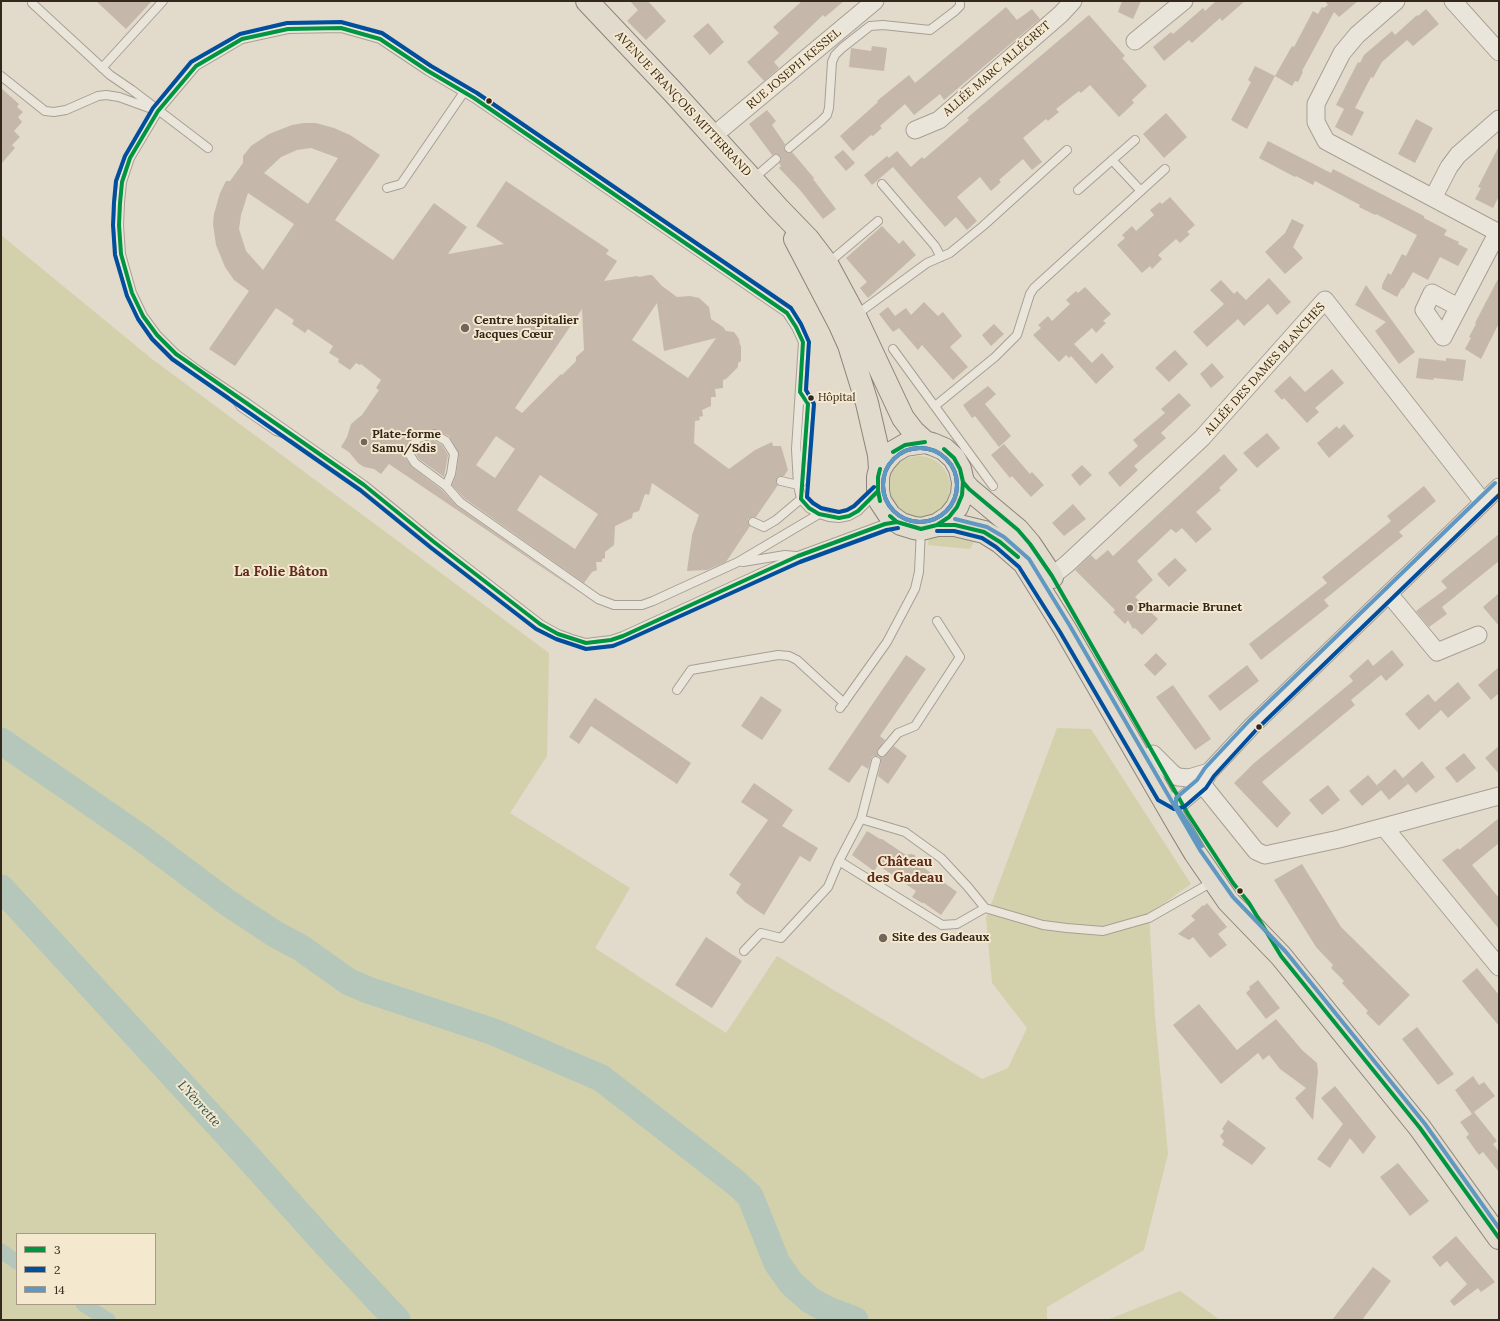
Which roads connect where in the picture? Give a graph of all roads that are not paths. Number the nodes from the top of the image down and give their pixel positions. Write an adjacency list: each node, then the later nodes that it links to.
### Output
1 (32, 1): 12 (lane)
2 (163, 1): 12 (lane)
3 (587, 1): 18 (main road, AVENUE FRANÇOIS MITTERRAND)
4 (875, 1): 18 (street, RUE JOSEPH KESSEL)
5 (960, 1): 21 (lane)
6 (1073, 1): 17 (street, ALLÉE MARC ALLÉGRET)
7 (1184, 1): 10 (street)
8 (1396, 1): 31 (street)
9 (1453, 1): 11 (street)
10 (1135, 41)
11 (1499, 52)
12 (102, 68): 15 (lane)
13 (1, 76): 15 (lane)
14 (464, 92): 15 (lane); 28 (lane); 40 (lane)
15 (158, 110): 20 (lane); 58 (lane)
16 (1499, 119): 31 (street)
17 (915, 130)
18 (713, 136): 26 (main road, AVENUE FRANÇOIS MITTERRAND)
19 (1135, 140): 24 (lane)
20 (208, 148)
21 (789, 148)
22 (1067, 150): 35 (lane)
23 (776, 159): 26 (lane)
24 (1112, 160): 29 (lane); 30 (lane)
25 (1165, 169): 30 (lane)
26 (752, 180): 32 (main road, AVENUE FRANÇOIS MITTERRAND)
27 (882, 184): 35 (lane)
28 (387, 188)
29 (1078, 190)
30 (1141, 191): 41 (lane)
31 (1434, 198): 34 (street)
32 (778, 208): 36 (main road, AVENUE FRANÇOIS MITTERRAND); 38 (main road, AVENUE FRANÇOIS MITTERRAND)
33 (878, 221): 36 (lane)
34 (1499, 232): 37 (street)
35 (941, 256): 38 (lane)
36 (827, 264): 38 (main road, AVENUE FRANÇOIS MITTERRAND)
37 (1458, 308)
38 (848, 321): 42 (main road, AVENUE FRANÇOIS MITTERRAND); 44 (main road, AVENUE FRANÇOIS MITTERRAND)
39 (893, 349): 41 (lane)
40 (800, 392): 48 (lane); 52 (lane)
41 (935, 406): 43 (lane)
42 (925, 442): 43 (main road); 44 (main road)
43 (960, 453): 46 (main road); 49 (lane)
44 (880, 469): 51 (main road)
45 (781, 481): 48 (lane)
46 (963, 482): 57 (main road); 60 (main road)
47 (446, 486): 47 (lane); 59 (lane)
48 (798, 486): 52 (lane)
49 (993, 486)
50 (1499, 487): 53 (street)
51 (878, 492): 54 (lane); 56 (main road)
52 (800, 499): 54 (lane); 55 (lane)
53 (1483, 502): 60 (street, ALLÉE DES DAMES BLANCHES); 61 (street)
54 (820, 514): 59 (lane)
55 (753, 522)
56 (896, 522): 57 (main road); 58 (lane)
57 (929, 527): 64 (lane); 70 (main road)
58 (798, 556): 59 (lane)
59 (738, 562)
60 (1052, 576): 66 (main road)
61 (1389, 594): 63 (street); 68 (street)
62 (937, 621): 65 (lane)
63 (1478, 635)
64 (677, 690)
65 (882, 752)
66 (1153, 754): 68 (street); 70 (main road)
67 (876, 761): 71 (lane)
68 (1205, 778): 70 (street); 72 (street)
69 (1499, 796): 72 (street)
70 (1172, 800): 74 (main road); 77 (main road)
71 (861, 819): 73 (lane); 75 (lane)
72 (1384, 827): 78 (street)
73 (839, 861): 75 (lane); 76 (lane)
74 (1215, 881): 75 (lane); 77 (main road)
75 (985, 908)
76 (744, 951)
77 (1281, 956): 79 (main road)
78 (1499, 967)
79 (1499, 1238)

